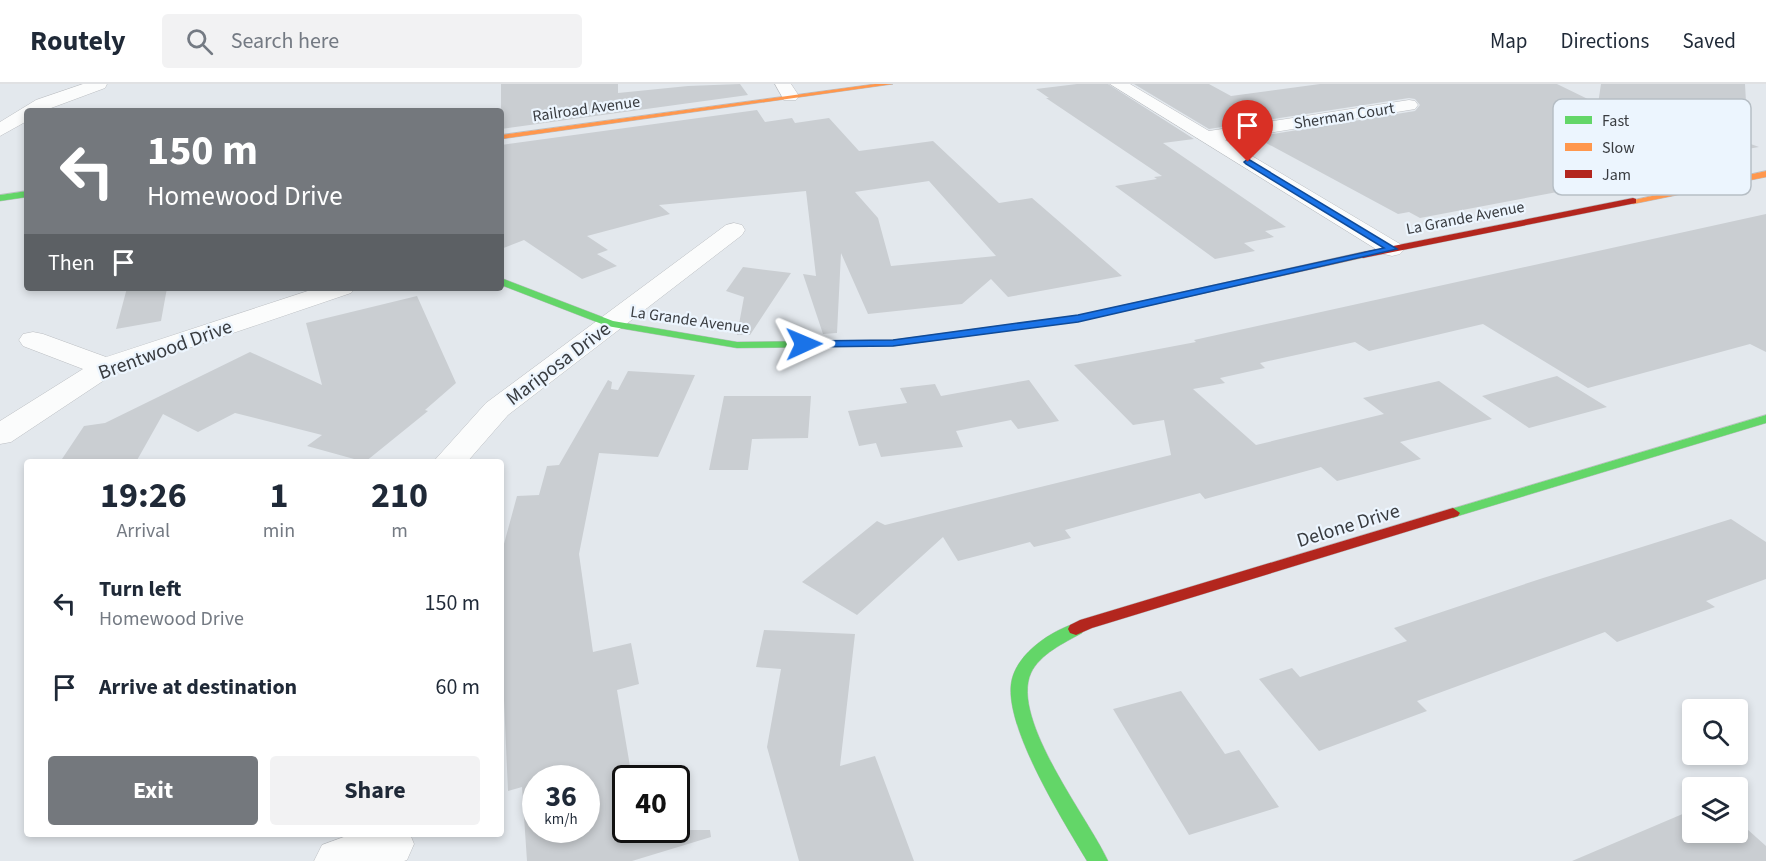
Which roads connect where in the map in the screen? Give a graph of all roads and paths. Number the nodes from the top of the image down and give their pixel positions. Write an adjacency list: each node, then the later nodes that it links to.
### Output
1 (99, 84): 6 (street)
2 (890, 84): 4 (street, Railroad Avenue)
3 (1118, 84): 10 (street)
4 (786, 90): 9 (street, Railroad Avenue)
5 (1409, 105): 10 (street, Sherman Court)
6 (36, 108)
7 (24, 115): 8 (street)
8 (0, 130)
9 (504, 137)
10 (1208, 137): 17 (street)
11 (1766, 174): 12 (street, La Grande Avenue)
12 (1751, 177)
13 (24, 194): 15 (street)
14 (1661, 195): 17 (street, La Grande Avenue)
15 (0, 198)
16 (734, 230): 20 (street, Mariposa Drive)
17 (1392, 249): 20 (street, La Grande Avenue)
18 (504, 282): 20 (street, La Grande Avenue)
19 (333, 291): 22 (street, Brentwood Drive)
20 (610, 324): 25 (street, Mariposa Drive)
21 (33, 340): 22 (street)
22 (105, 367): 24 (street, Brentwood Drive)
23 (1766, 419): 28 (street, Delone Drive)
24 (0, 435)
25 (452, 459)
26 (390, 846): 27 (street)
27 (339, 861)
28 (1098, 861)

